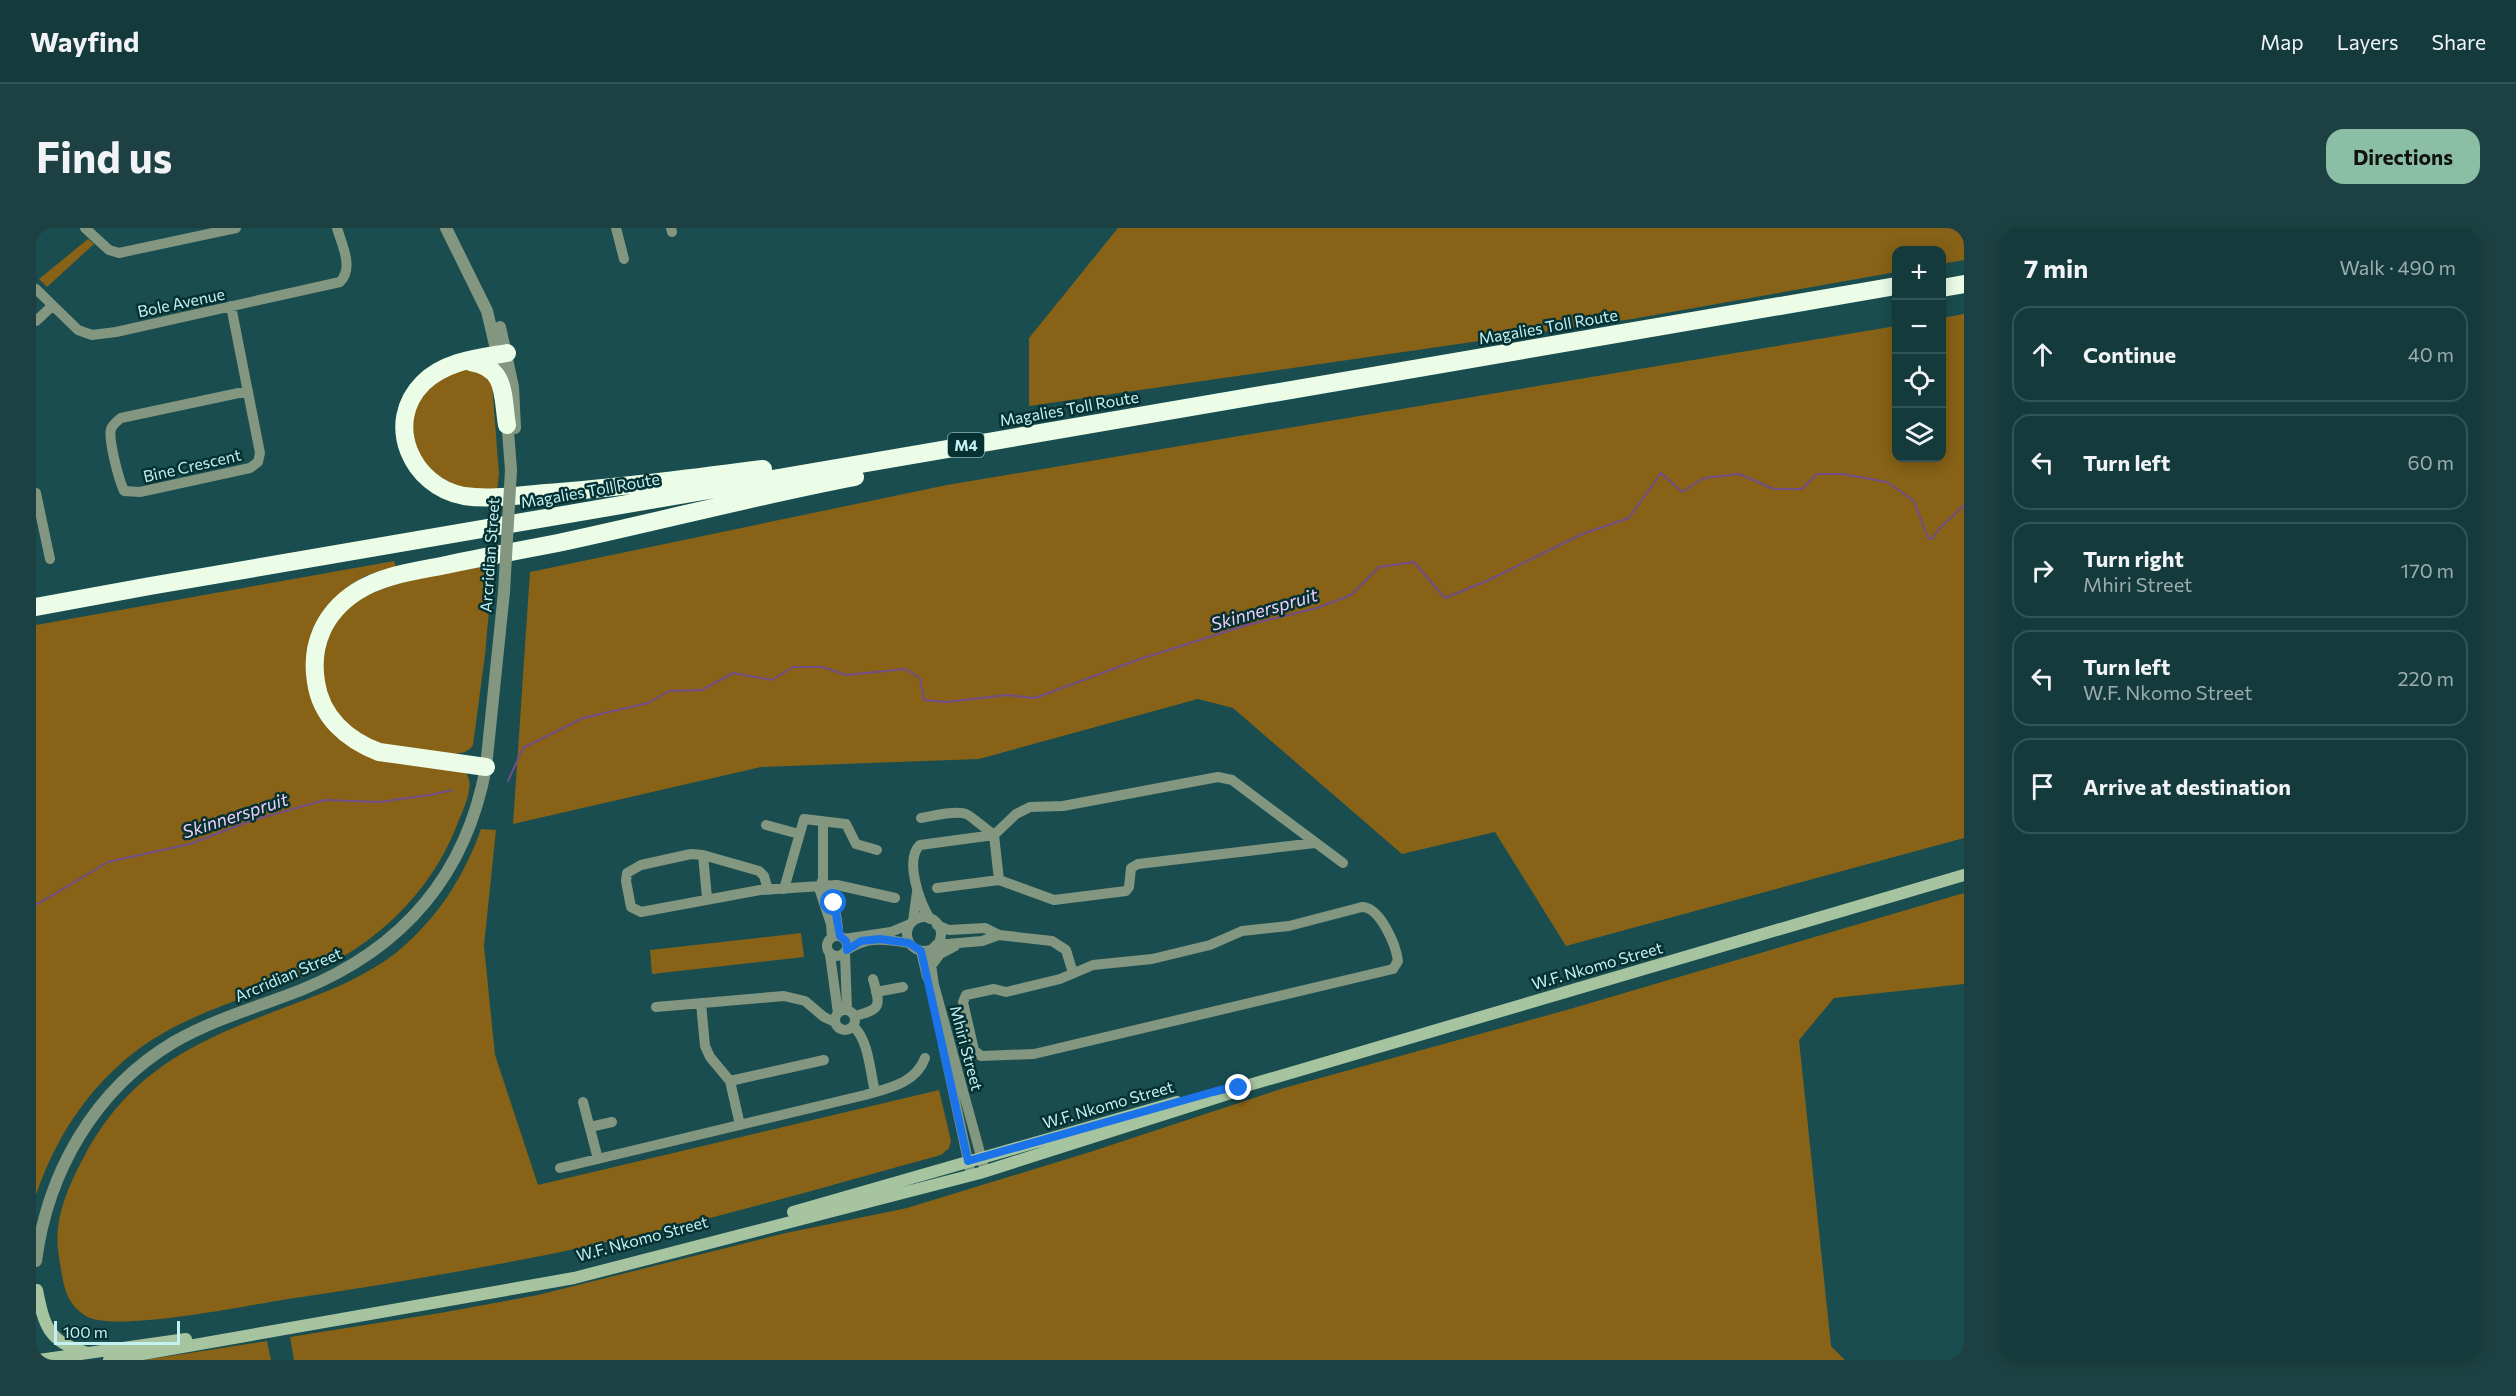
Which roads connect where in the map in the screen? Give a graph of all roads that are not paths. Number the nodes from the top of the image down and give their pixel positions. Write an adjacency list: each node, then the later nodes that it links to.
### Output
1 (84, 228): 2 (street)
2 (236, 228)
3 (337, 228): 16 (street, Bole Avenue)
4 (446, 228): 18 (street, Arcridian Street)
5 (453, 228): 18 (street, Arcridian Street)
6 (616, 228): 7 (street)
7 (624, 260)
8 (1964, 275): 9 (highway)
9 (1946, 277)
10 (1964, 284): 12 (highway)
11 (1892, 287): 22 (highway, Magalies Toll Route / M4)
12 (1946, 287)
13 (36, 289): 15 (street, Bole Avenue)
14 (1892, 297): 22 (highway, Magalies Toll Route / M4)
15 (52, 306): 16 (street, Bole Avenue); 17 (street)
16 (231, 306): 20 (street, Bine Crescent)
17 (36, 321)
18 (503, 354): 19 (highway); 21 (street, Arcridian Street); 23 (street, Arcridian Street)
19 (467, 361): 21 (highway); 22 (highway)
20 (248, 392): 20 (street, Bine Crescent)
21 (507, 425): 23 (street, Arcridian Street)
22 (1021, 440): 26 (highway, Magalies Toll Route / M4); 27 (highway, Magalies Toll Route / M4); 28 (highway)
23 (511, 466): 28 (street, Arcridian Street, bridge)
24 (36, 493): 25 (street)
25 (51, 559)
26 (36, 608)
27 (36, 616)
28 (486, 767): 81 (street, Arcridian Street)
29 (921, 818): 33 (street)
30 (823, 822): 32 (street); 35 (street); 40 (street)
31 (766, 825): 32 (street)
32 (799, 834): 42 (street)
33 (994, 835): 34 (street); 39 (street); 43 (street)
34 (1314, 843): 37 (street); 39 (street)
35 (877, 850)
36 (703, 855): 44 (street); 45 (street); 45 (street)
37 (1343, 863)
38 (1964, 875): 70 (main road, W.F. Nkomo Street)
39 (999, 880): 41 (street)
40 (823, 884): 42 (street); 46 (street); 50 (street)
41 (937, 888)
42 (784, 889): 44 (street)
43 (917, 889): 47 (street); 48 (street)
44 (768, 890): 45 (street)
45 (707, 898)
46 (895, 898)
47 (912, 922): 48 (street); 50 (street); 51 (street)
48 (934, 922): 49 (street); 53 (street)
49 (999, 935): 52 (street); 58 (street)
50 (838, 938): 54 (street); 56 (street)
51 (909, 943): 54 (street); 55 (street)
52 (967, 943): 53 (street); 57 (street)
53 (935, 946): 55 (street); 57 (street, Mhiri Street)
54 (846, 951): 56 (street); 60 (street)
55 (921, 951): 77 (street, Mhiri Street)
56 (830, 955): 61 (street)
57 (931, 966): 77 (street, Mhiri Street)
58 (1073, 973): 58 (street)
59 (873, 979): 63 (street)
60 (846, 981): 61 (street); 66 (street)
61 (834, 982): 66 (street)
62 (903, 987): 63 (street)
63 (876, 992): 66 (street)
64 (701, 1003): 65 (street); 66 (street); 69 (street)
65 (656, 1007)
66 (846, 1017): 71 (street)
67 (926, 1058): 71 (street)
68 (824, 1060): 69 (street)
69 (730, 1081): 74 (street)
70 (1239, 1088): 77 (main road, W.F. Nkomo Street); 79 (main road, W.F. Nkomo Street)
71 (875, 1092): 74 (street)
72 (583, 1102): 75 (street)
73 (612, 1122): 75 (street)
74 (740, 1125): 76 (street)
75 (590, 1127): 76 (street)
76 (598, 1159): 78 (street)
77 (974, 1159): 79 (street); 80 (street); 85 (main road, W.F. Nkomo Street)
78 (560, 1168)
79 (985, 1171): 80 (main road, W.F. Nkomo Street)
80 (972, 1175): 87 (main road, W.F. Nkomo Street)
81 (36, 1261)
82 (36, 1281): 83 (street)
83 (37, 1290): 84 (street); 85 (main road)
84 (36, 1299)
85 (87, 1353): 86 (main road, W.F. Nkomo Street)
86 (39, 1360)
87 (109, 1360)

